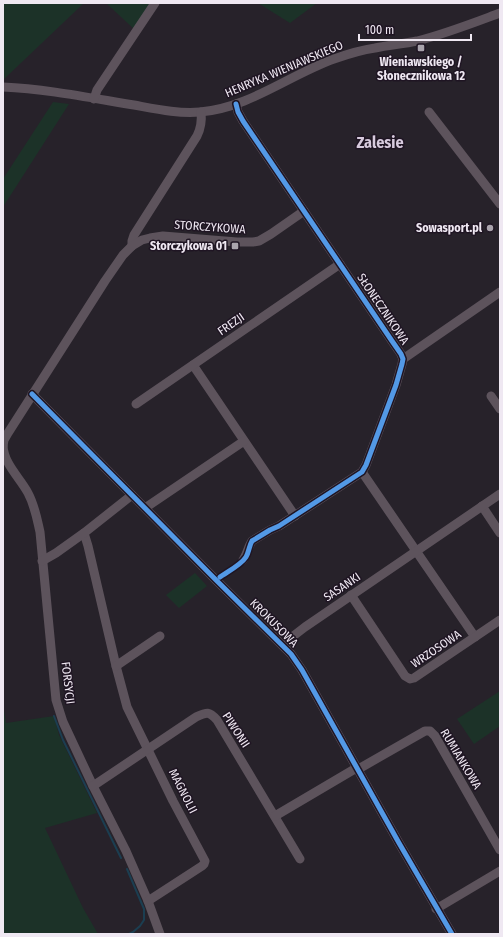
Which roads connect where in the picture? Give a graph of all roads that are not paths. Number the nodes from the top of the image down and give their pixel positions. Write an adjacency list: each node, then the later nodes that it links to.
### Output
1 (155, 3): 4 (street)
2 (500, 13): 5 (street, HENRYKA WIENIAWSKIEGO)
3 (3, 87): 4 (street, HENRYKA WIENIAWSKIEGO)
4 (94, 99): 6 (street, HENRYKA WIENIAWSKIEGO)
5 (236, 104): 6 (street, HENRYKA WIENIAWSKIEGO); 9 (street, SŁONECZNIKOWA)
6 (201, 112): 10 (street, STORCZYKOWA)
7 (430, 112): 8 (street)
8 (500, 204)
9 (304, 211): 10 (street, STORCZYKOWA); 11 (street, SŁONECZNIKOWA)
10 (132, 246): 15 (street, STORCZYKOWA)
11 (340, 264): 13 (street, SŁONECZNIKOWA); 14 (street, FREZJI)
12 (500, 292): 13 (street)
13 (403, 359): 21 (street, SŁONECZNIKOWA)
14 (193, 366): 17 (street, FREZJI); 19 (street)
15 (32, 394): 20 (street, FORSYCJI); 23 (street, KROKUSOWA)
16 (491, 396): 18 (street)
17 (136, 404)
18 (500, 409)
19 (244, 441): 25 (street); 26 (street)
20 (3, 446): 30 (street, FORSYCJI)
21 (362, 472): 26 (street); 29 (street)
22 (500, 494): 24 (street, SASANKI)
23 (132, 495): 25 (street, KROKUSOWA); 27 (street)
24 (482, 506): 28 (street); 29 (street, SASANKI)
25 (145, 508): 36 (street, KROKUSOWA)
26 (295, 516): 31 (street)
27 (84, 533): 30 (street); 37 (street, MAGNOLII)
28 (500, 533)
29 (416, 551): 32 (street, SASANKI); 35 (street)
30 (42, 560): 40 (street, FORSYCJI)
31 (243, 560)
32 (351, 595): 35 (street, WRZOSOWA); 36 (street, SASANKI)
33 (500, 620): 35 (street, WRZOSOWA)
34 (160, 636): 37 (street)
35 (475, 637)
36 (284, 647): 39 (street, KROKUSOWA)
37 (116, 666): 38 (street, MAGNOLII)
38 (148, 750): 40 (street, PIWONII); 41 (street, PIWONII); 45 (street, MAGNOLII)
39 (357, 769): 41 (street); 42 (street, RUMIANKOWA); 46 (street, KROKUSOWA)
40 (93, 786): 45 (street, FORSYCJI)
41 (274, 816): 43 (street, PIWONII)
42 (500, 850)
43 (300, 859)
44 (500, 871): 46 (street)
45 (148, 901): 47 (street, FORSYCJI)
46 (436, 909): 48 (street, KROKUSOWA)
47 (160, 934)
48 (452, 934)

